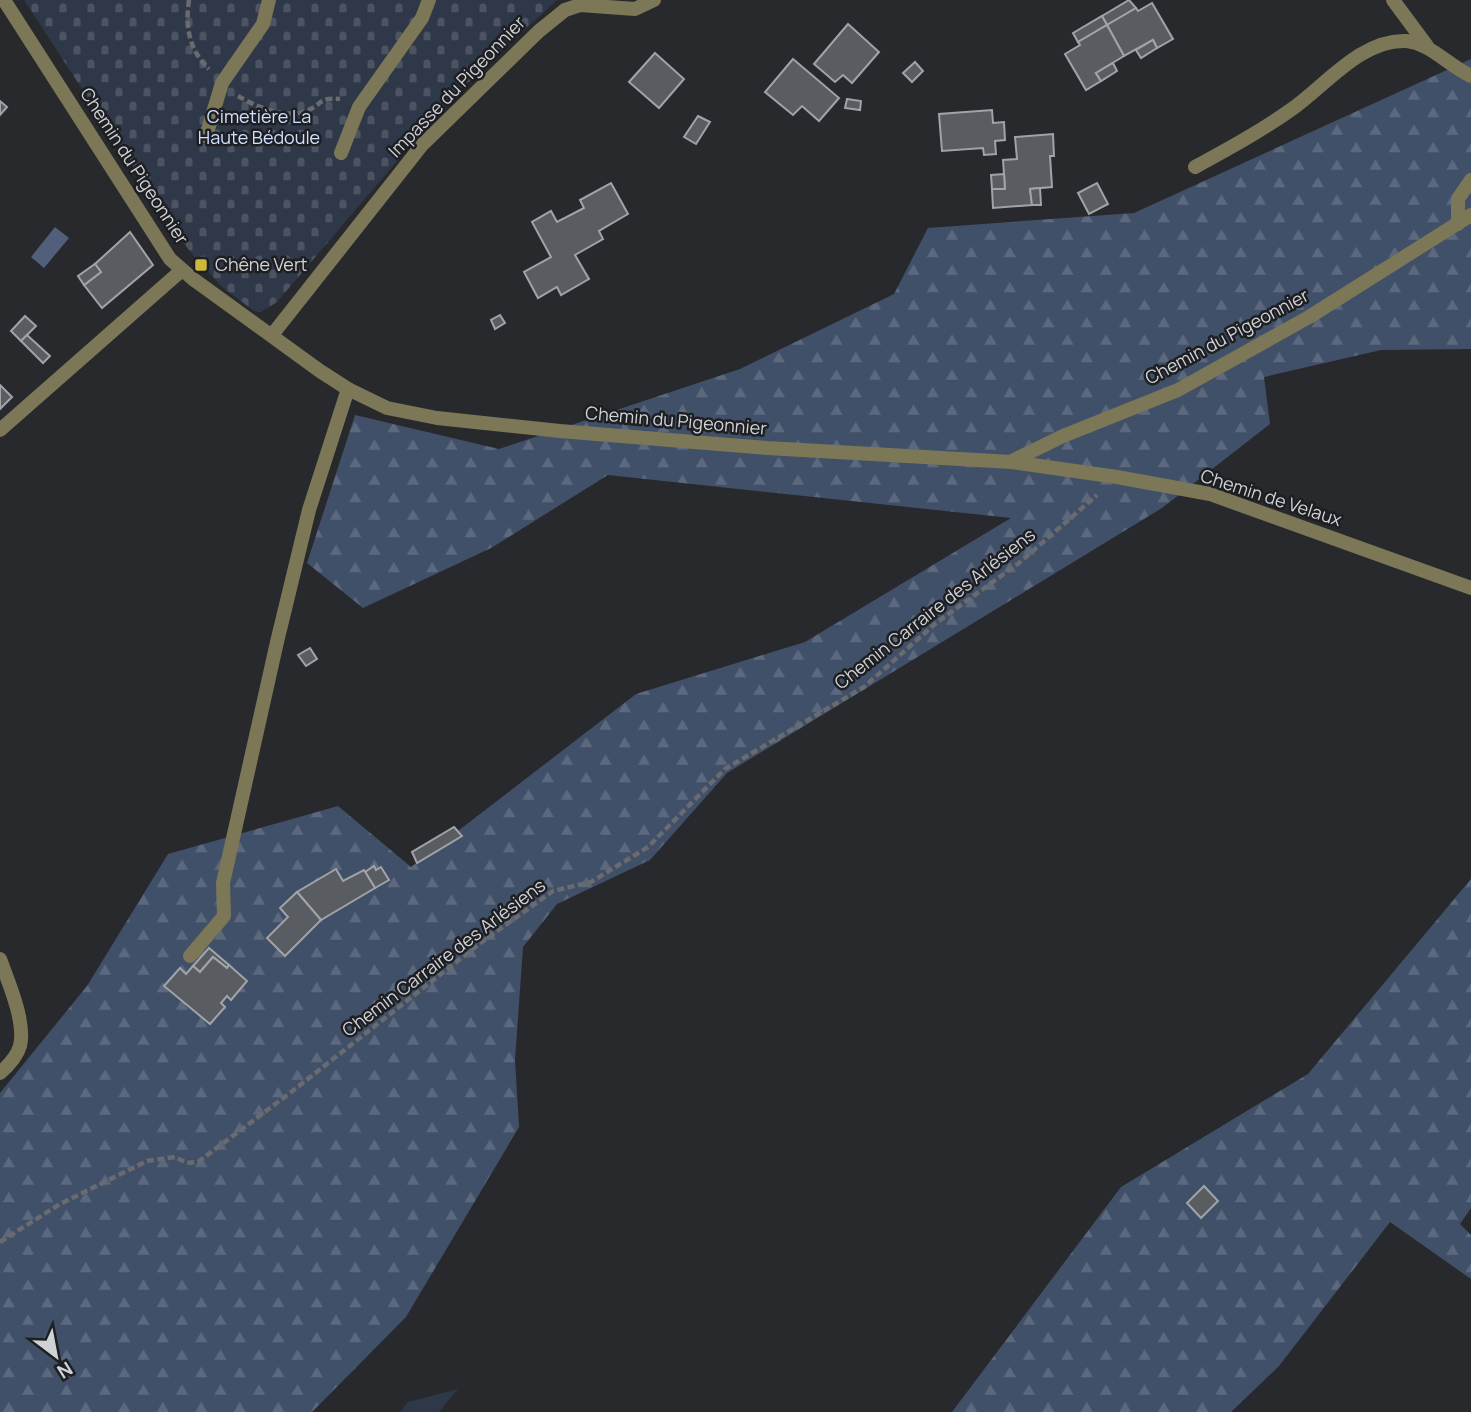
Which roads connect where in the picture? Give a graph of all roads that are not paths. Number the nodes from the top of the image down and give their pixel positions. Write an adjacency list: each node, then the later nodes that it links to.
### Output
1 (4, 0): 15 (street, Chemin du Pigeonnier)
2 (270, 0): 9 (street)
3 (429, 0): 10 (street)
4 (653, 0): 6 (street, Impasse du Pigeonnier)
5 (1393, 0): 7 (street)
6 (581, 2): 16 (street, Impasse du Pigeonnier)
7 (1427, 46): 8 (street); 11 (street)
8 (1471, 76)
9 (206, 136)
10 (341, 153)
11 (1195, 167)
12 (1471, 180): 14 (street)
13 (1471, 215): 14 (street, Chemin du Pigeonnier)
14 (1458, 223): 19 (street, Chemin du Pigeonnier)
15 (182, 270): 16 (street, Chemin du Pigeonnier); 18 (street)
16 (272, 335): 17 (street, Chemin du Pigeonnier)
17 (348, 389): 19 (street, Chemin du Pigeonnier); 21 (street)
18 (0, 430)
19 (1010, 462): 20 (street, Chemin de Velaux)
20 (1471, 587)
21 (190, 956)
22 (0, 959): 23 (street)
23 (0, 1073)

